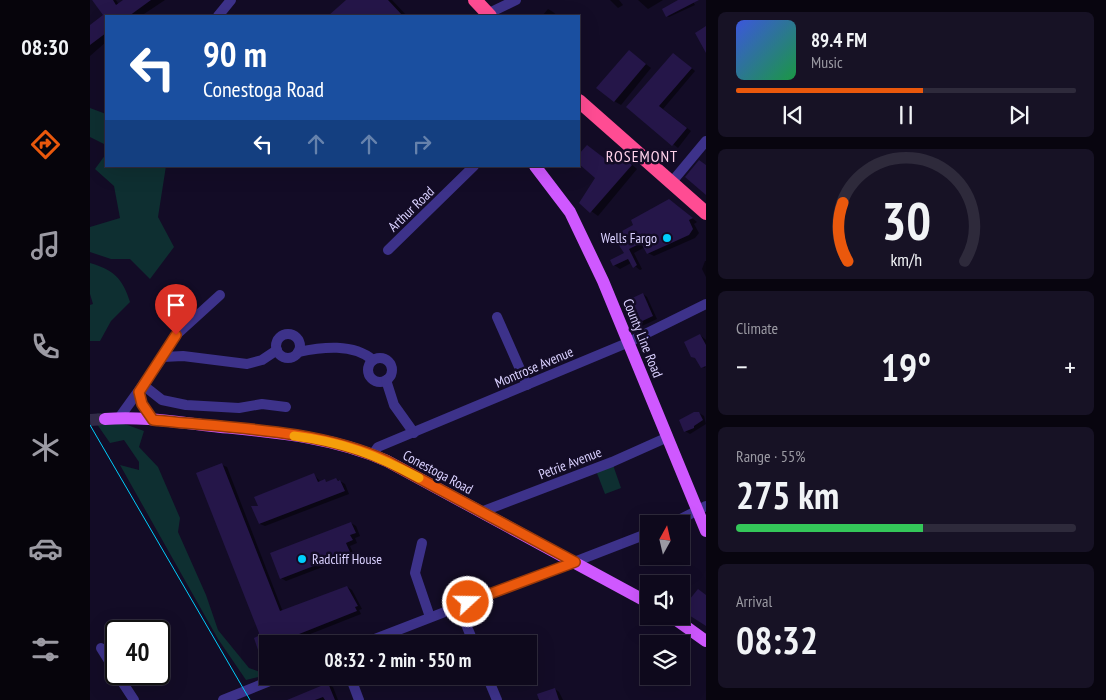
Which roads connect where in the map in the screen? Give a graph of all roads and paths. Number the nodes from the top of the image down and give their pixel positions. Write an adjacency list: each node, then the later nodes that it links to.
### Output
1 (231, 0): 4 (street)
2 (475, 0): 5 (highway)
3 (516, 0): 5 (street)
4 (219, 15)
5 (489, 15)
6 (580, 102): 10 (highway)
7 (706, 141): 10 (street)
8 (473, 167): 12 (street, Arthur Road)
9 (536, 167): 16 (main road, County Line Road)
10 (671, 183): 11 (highway)
11 (706, 213)
12 (388, 250)
13 (220, 295): 19 (street)
14 (706, 304): 16 (street, Montrose Avenue)
15 (497, 317): 22 (street)
16 (627, 343): 22 (street, Montrose Avenue); 29 (main road, County Line Road)
17 (277, 350): 18 (street); 18 (street); 19 (street)
18 (298, 352): 20 (street)
19 (163, 357): 23 (street)
20 (374, 360): 21 (street); 21 (street)
21 (386, 380): 28 (street)
22 (528, 385): 28 (street, Montrose Avenue)
23 (141, 389): 24 (street); 25 (street); 27 (street)
24 (286, 407)
25 (119, 418): 26 (main road, Conestoga Road); 27 (main road, Conestoga Road)
26 (105, 419)
27 (153, 420): 30 (main road, Conestoga Road)
28 (414, 433): 30 (street, Montrose Avenue)
29 (668, 437): 31 (main road, County Line Road); 32 (street, Petrie Avenue)
30 (372, 454): 32 (main road, Conestoga Road)
31 (702, 509): 33 (street); 34 (main road, County Line Road)
32 (481, 512): 37 (main road, Conestoga Road)
33 (690, 515)
34 (706, 531)
35 (640, 537): 37 (street)
36 (422, 543): 40 (street)
37 (575, 562): 38 (main road, Conestoga Road); 39 (street)
38 (640, 598)
39 (460, 607): 40 (street); 43 (street)
40 (430, 617): 42 (street)
41 (684, 625): 44 (main road)
42 (385, 635)
43 (471, 635)
44 (706, 641)
45 (101, 648): 46 (street)
46 (105, 654)
47 (125, 685): 51 (street)
48 (260, 685): 52 (street)
49 (353, 685): 53 (street)
50 (491, 685): 54 (street)
51 (134, 700)
52 (224, 700)
53 (359, 700)
54 (497, 700)

